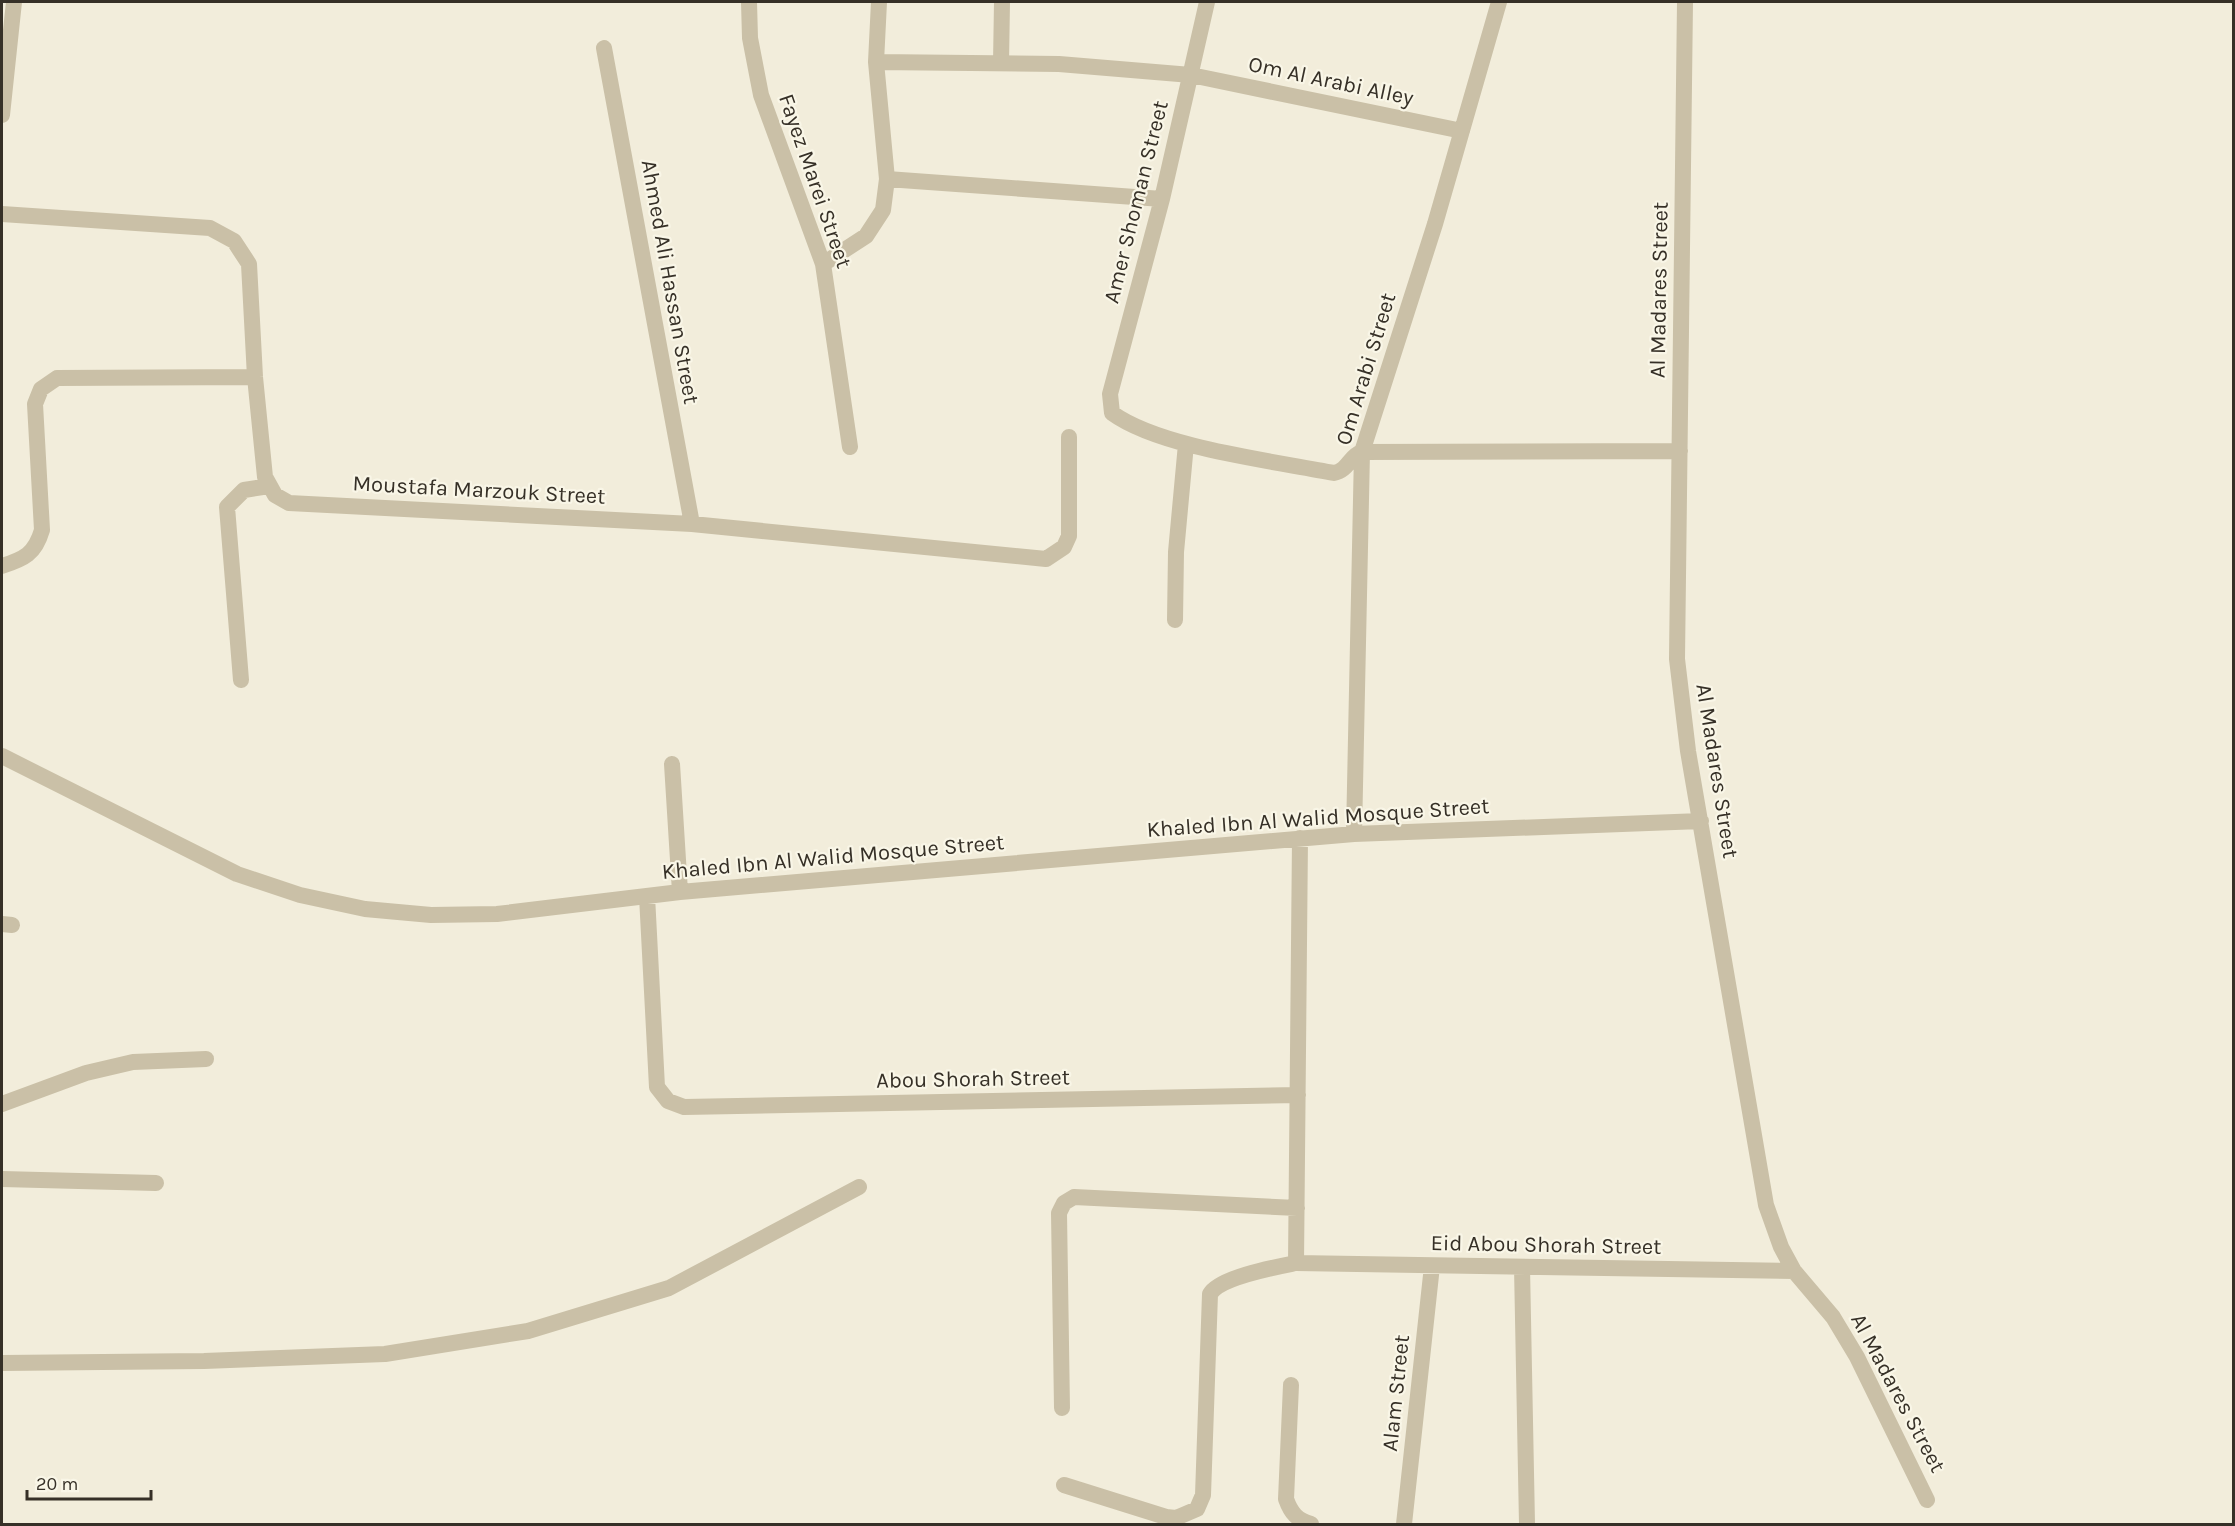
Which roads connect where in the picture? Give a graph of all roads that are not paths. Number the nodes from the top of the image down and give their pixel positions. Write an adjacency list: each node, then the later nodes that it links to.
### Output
1 (14, 2): 12 (street)
2 (749, 2): 17 (street, Fayez Marei Street)
3 (879, 2): 9 (street)
4 (1002, 2): 10 (street)
5 (1207, 2): 11 (street, Amer Shoman Street)
6 (1499, 2): 13 (street, Om Arabi Street)
7 (1685, 2): 22 (street, Al Madares Street)
8 (604, 48): 25 (street, Ahmed Ali Hassan Street)
9 (876, 62): 10 (street, Om Al Arabi Alley); 14 (street)
10 (1001, 63): 11 (street, Om Al Arabi Alley)
11 (1191, 75): 13 (street, Om Al Arabi Alley); 15 (street, Amer Shoman Street)
12 (2, 115)
13 (1462, 131): 23 (street, Om Arabi Street)
14 (887, 179): 15 (street); 17 (street)
15 (1162, 199): 20 (street, Amer Shoman Street)
16 (2, 214): 18 (street)
17 (823, 264): 21 (street, Fayez Marei Street)
18 (255, 377): 24 (street); 26 (street)
19 (1069, 437): 25 (street, Moustafa Marzouk Street)
20 (1186, 444): 23 (street); 27 (street)
21 (849, 447)
22 (1680, 451): 23 (street); 31 (street, Al Madares Street)
23 (1362, 452): 32 (street, Om Arabi Street)
24 (269, 486): 25 (street, Moustafa Marzouk Street); 28 (street)
25 (692, 524)
26 (2, 566)
27 (1175, 620)
28 (241, 680)
29 (2, 756): 35 (street, Khaled Ibn Al Walid Mosque Street)
30 (672, 764): 34 (street)
31 (1701, 821): 32 (street, Khaled Ibn Al Walid Mosque Street); 46 (street, Al Madares Street)
32 (1354, 834): 33 (street, Khaled Ibn Al Walid Mosque Street)
33 (1300, 838): 34 (street, Khaled Ibn Al Walid Mosque Street); 37 (street)
34 (680, 892): 35 (street, Khaled Ibn Al Walid Mosque Street)
35 (647, 896): 37 (street, Abou Shorah Street)
36 (206, 1059): 38 (street)
37 (1298, 1095): 42 (street)
38 (2, 1104)
39 (2, 1179): 40 (street)
40 (156, 1183)
41 (859, 1187): 47 (street)
42 (1297, 1208): 43 (street); 49 (street)
43 (1296, 1263): 44 (street, Eid Abou Shorah Street); 50 (street, Eid Abou Shorah Street)
44 (1432, 1266): 45 (street, Eid Abou Shorah Street); 53 (street, Alam Street)
45 (1522, 1267): 46 (street, Eid Abou Shorah Street); 54 (street)
46 (1794, 1271): 51 (street, Al Madares Street)
47 (2, 1363)
48 (1291, 1385): 52 (street)
49 (1062, 1408)
50 (1064, 1485)
51 (1927, 1500)
52 (1311, 1524)
53 (1404, 1524)
54 (1527, 1524)

